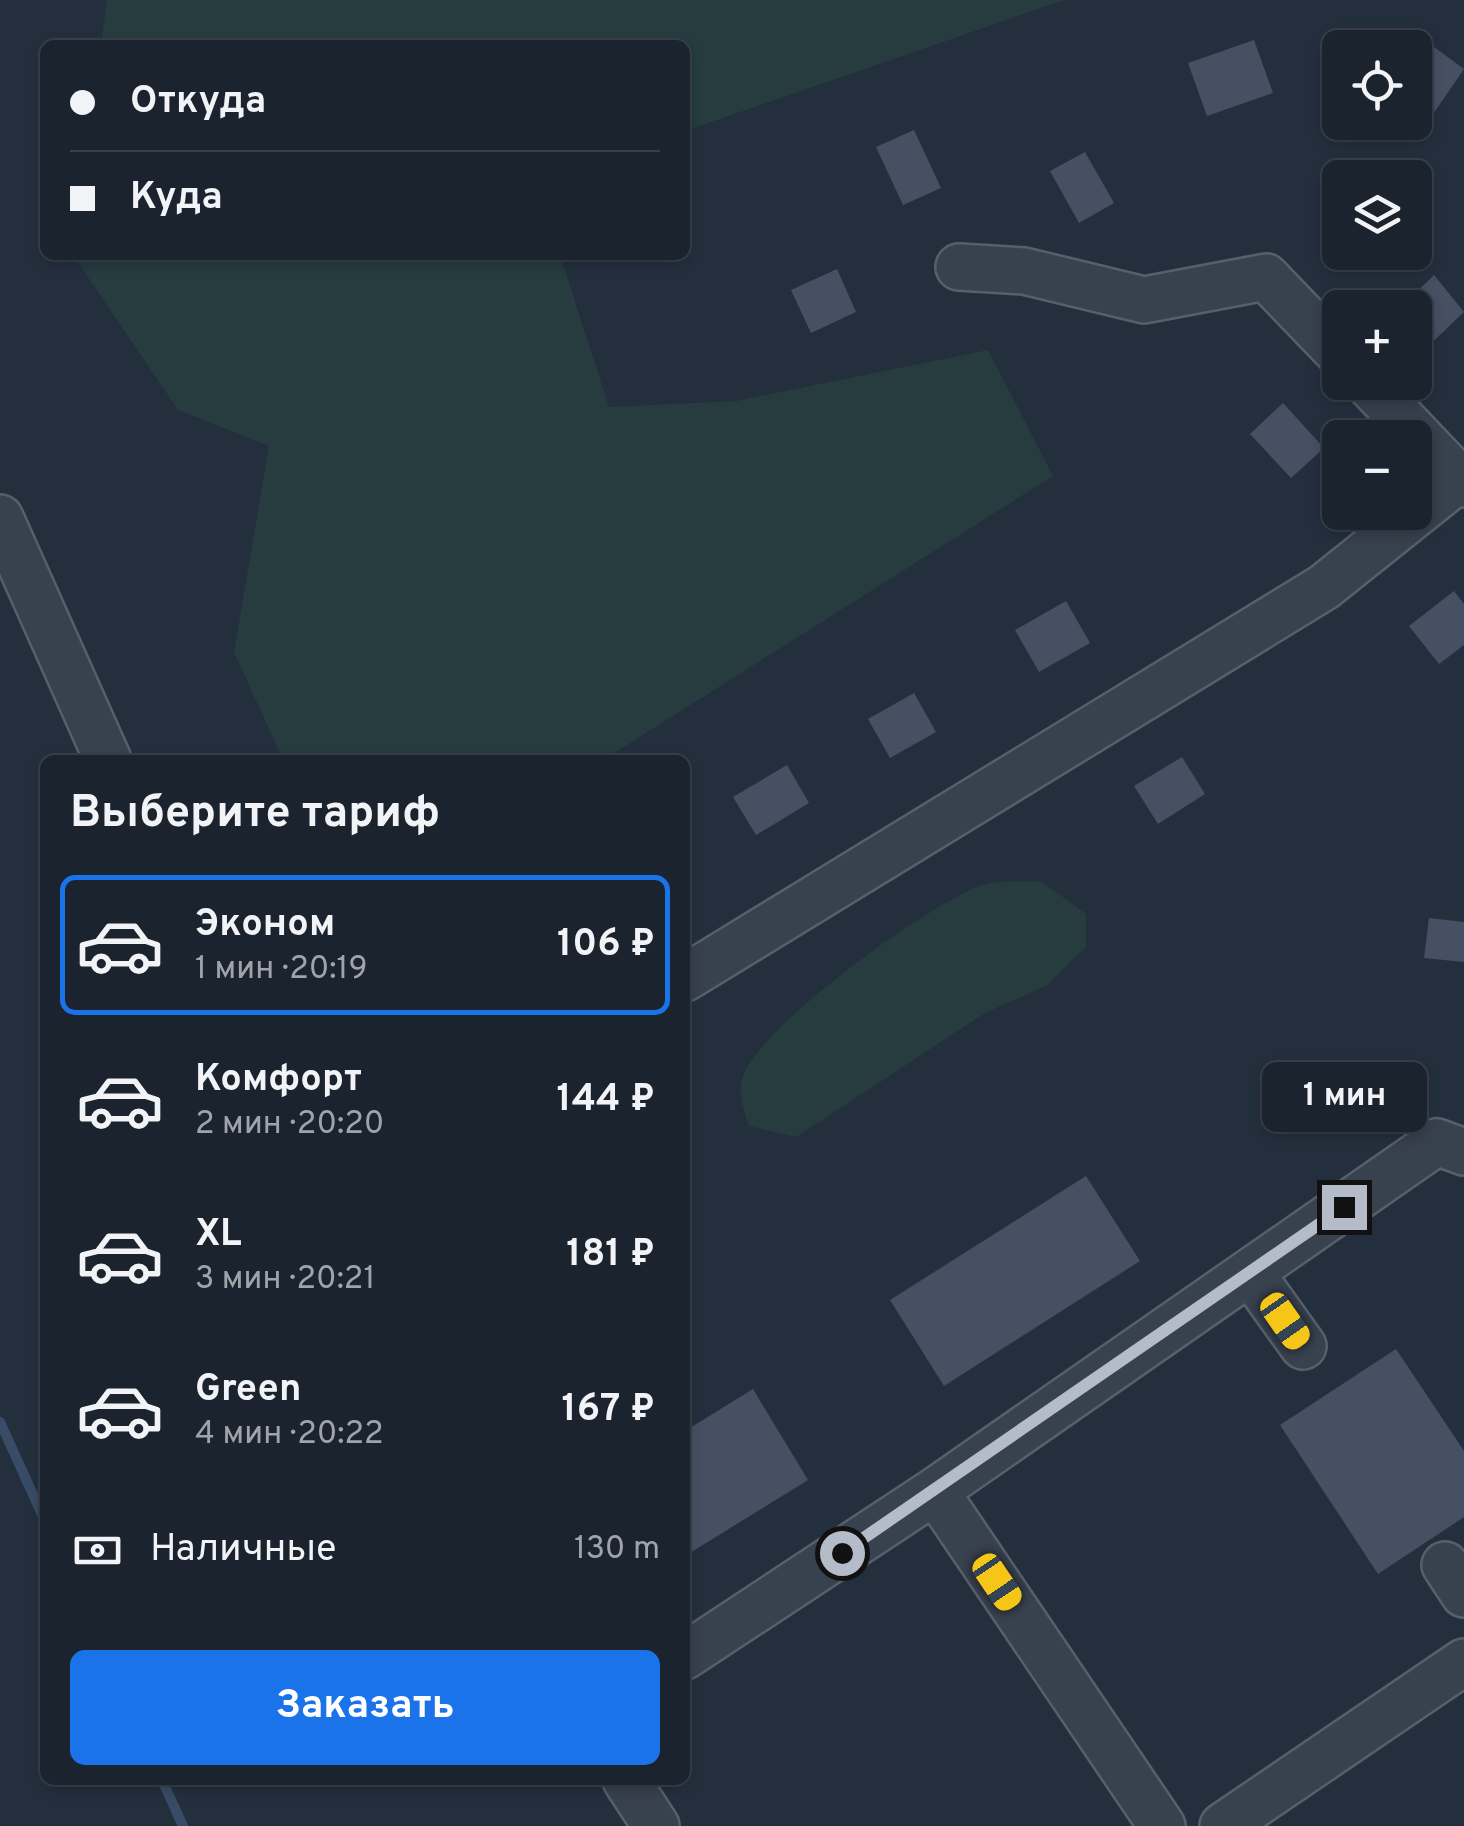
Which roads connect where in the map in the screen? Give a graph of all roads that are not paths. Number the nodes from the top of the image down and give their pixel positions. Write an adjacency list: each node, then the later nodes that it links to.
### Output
1 (959, 267): 2 (street)
2 (1322, 335)
3 (1385, 400): 4 (street)
4 (1463, 480): 7 (street)
5 (0, 518): 6 (street)
6 (106, 755)
7 (690, 975)
8 (1464, 1152): 9 (street)
9 (1250, 1272): 10 (street); 11 (street)
10 (1303, 1346)
11 (935, 1491): 12 (street); 16 (street)
12 (690, 1653)
13 (1464, 1662): 17 (street)
14 (629, 1785): 15 (street)
15 (656, 1826)
16 (1162, 1826)
17 (1222, 1826)

